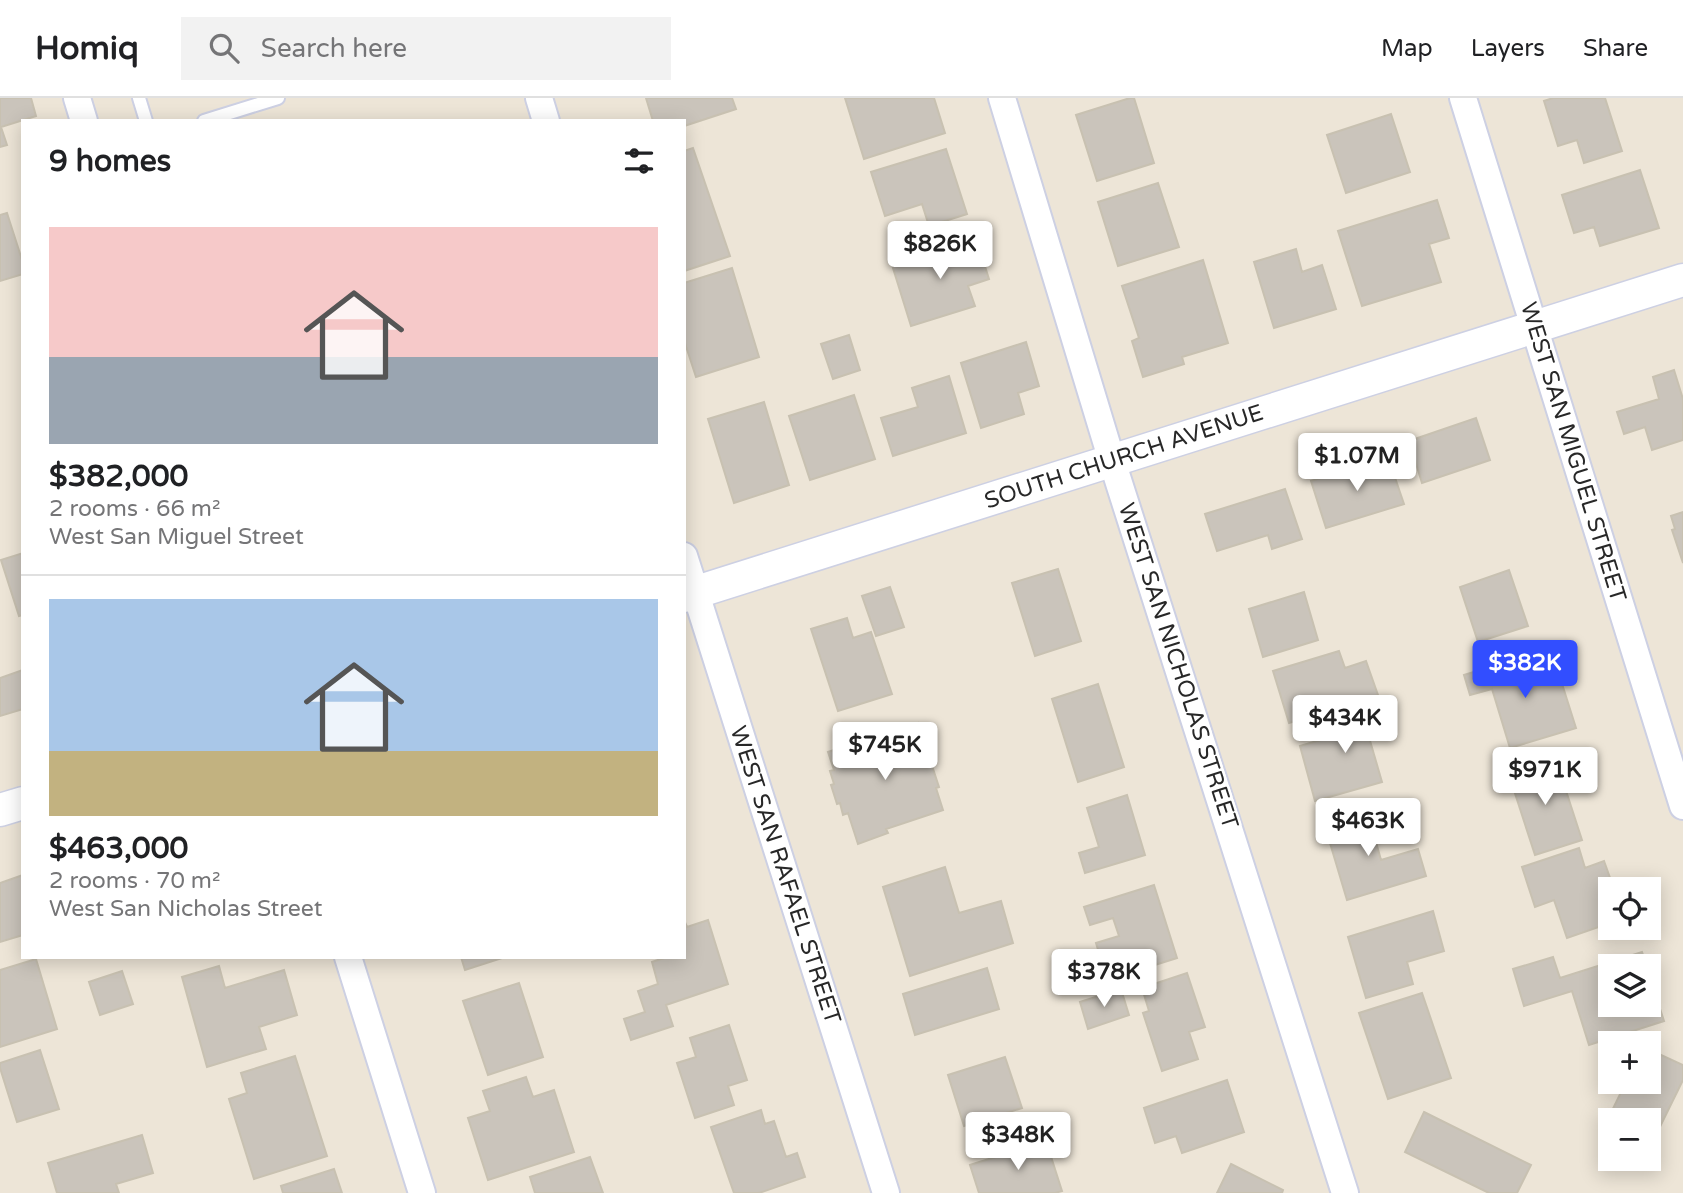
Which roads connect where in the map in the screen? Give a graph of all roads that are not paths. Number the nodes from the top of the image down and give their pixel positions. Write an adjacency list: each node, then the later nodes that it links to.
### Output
1 (76, 98): 7 (street)
2 (139, 98): 8 (lane)
3 (278, 98): 9 (lane)
4 (538, 98): 10 (street)
5 (1002, 98): 13 (street, WEST SAN NICHOLAS STREET)
6 (1463, 98): 12 (street, WEST SAN MIGUEL STREET)
7 (83, 119)
8 (145, 119)
9 (210, 119)
10 (545, 119)
11 (1683, 280): 12 (street, SOUTH CHURCH AVENUE)
12 (1534, 327): 13 (street, SOUTH CHURCH AVENUE); 17 (street, WEST SAN MIGUEL STREET)
13 (1112, 461): 15 (street, SOUTH CHURCH AVENUE); 22 (street, WEST SAN NICHOLAS STREET)
14 (686, 569): 15 (street, WEST SAN RAFAEL STREET)
15 (690, 594): 21 (street, WEST SAN RAFAEL STREET)
16 (21, 804): 18 (street)
17 (1683, 806)
18 (0, 810)
19 (349, 959): 20 (street)
20 (422, 1193)
21 (887, 1193)
22 (1346, 1193)

